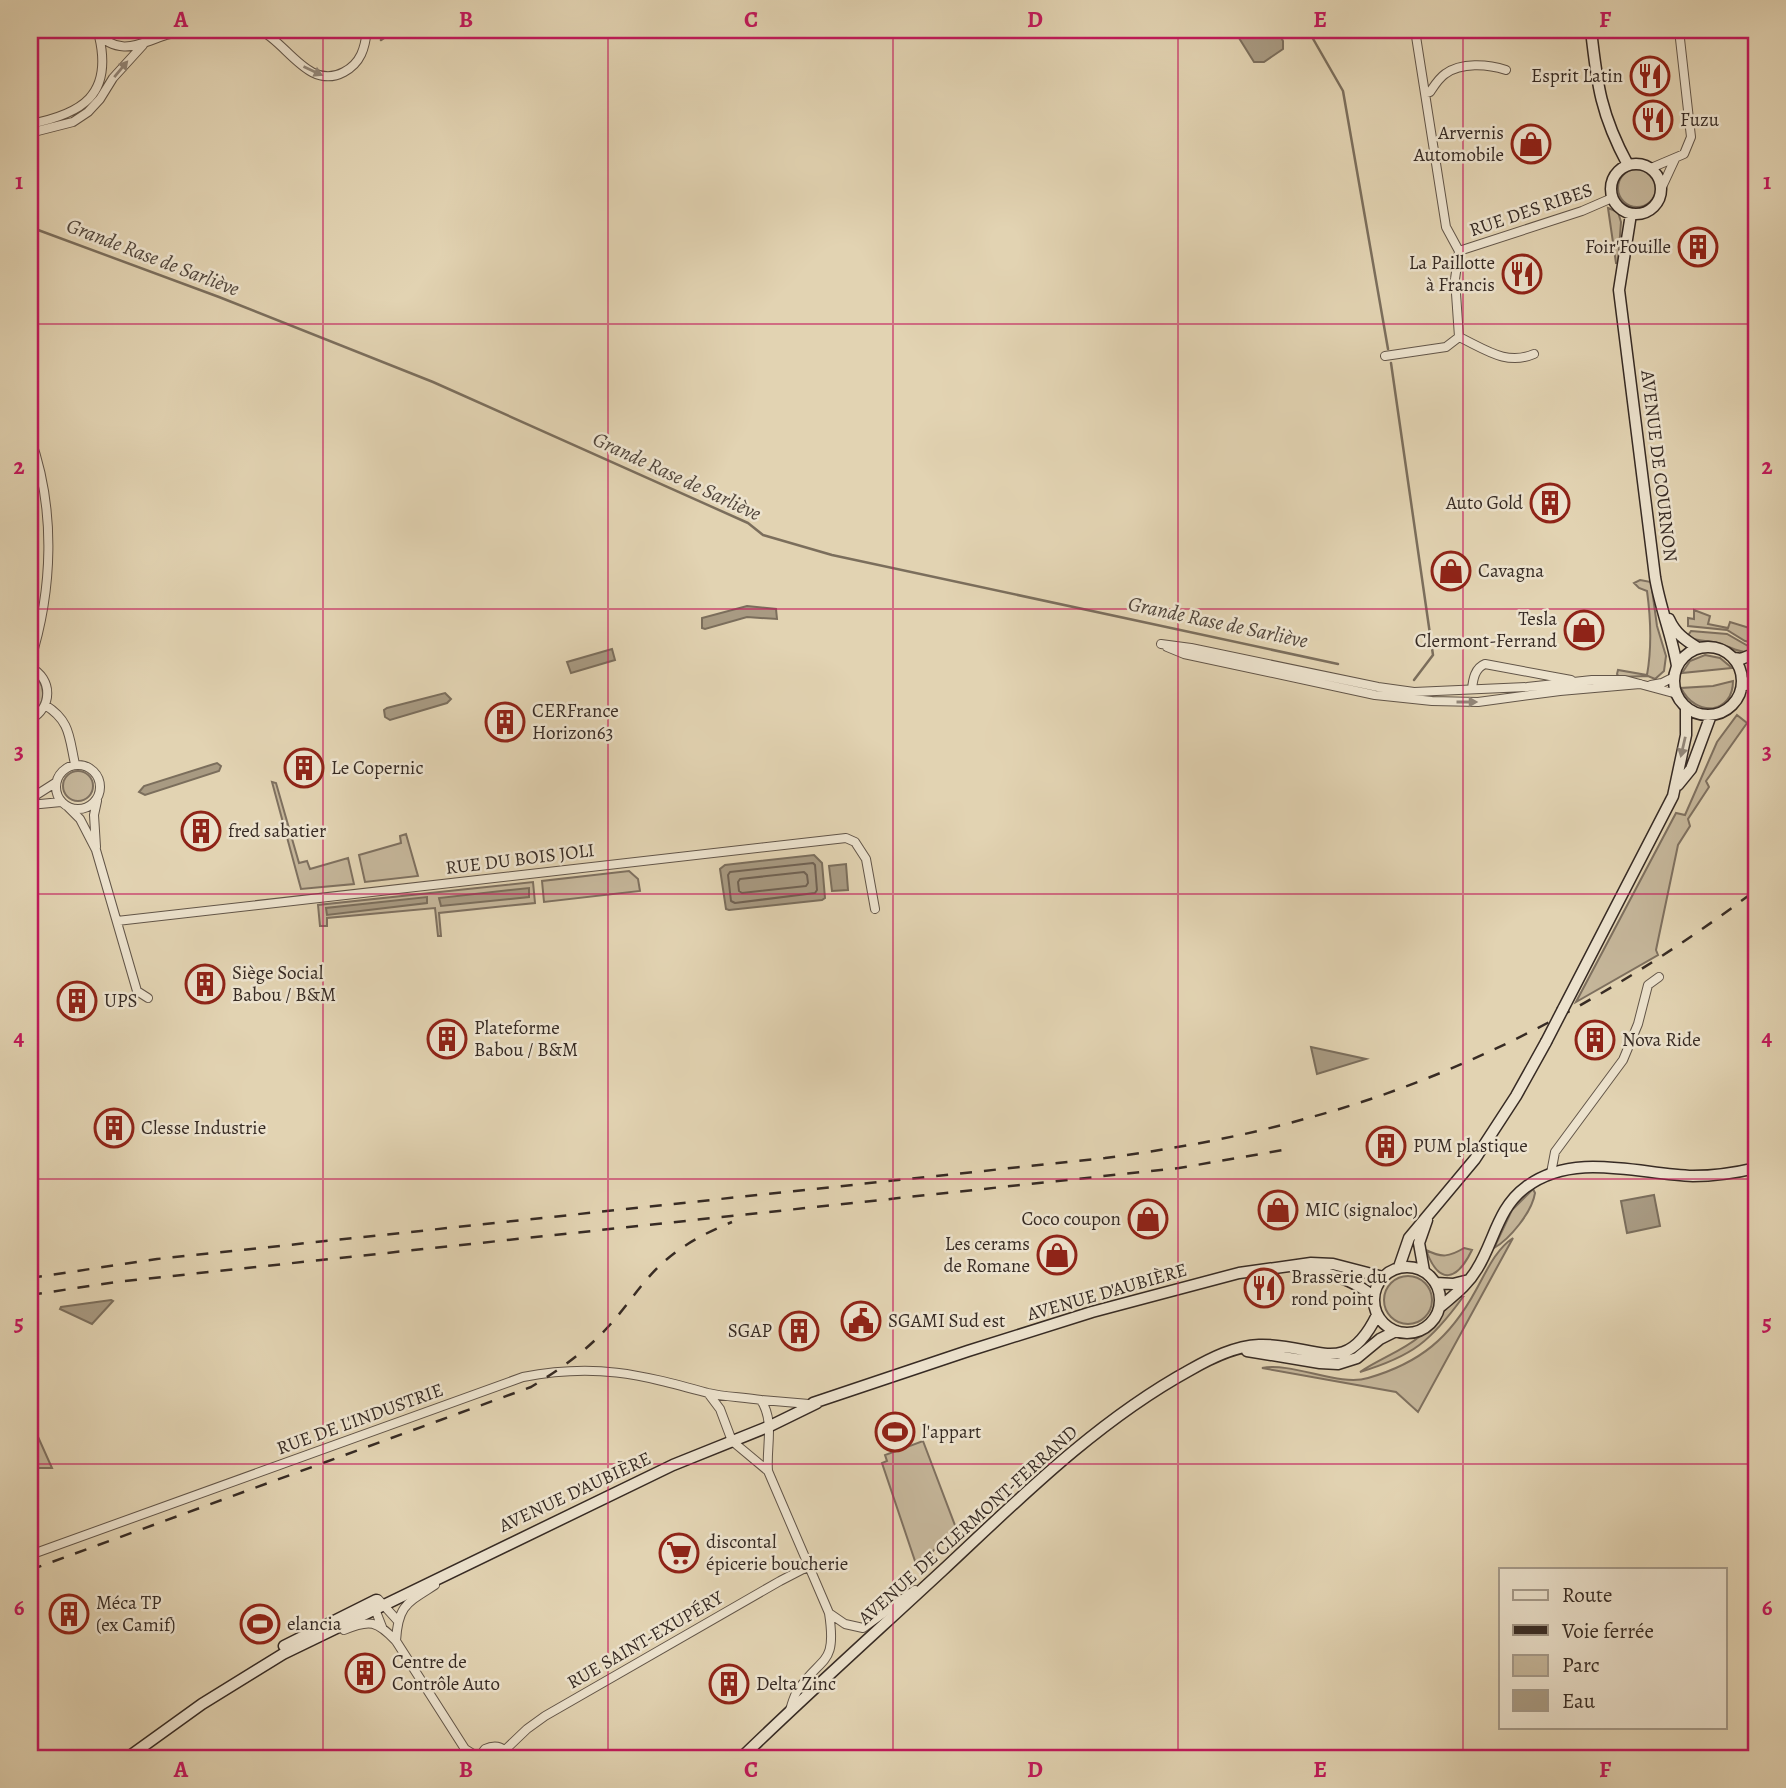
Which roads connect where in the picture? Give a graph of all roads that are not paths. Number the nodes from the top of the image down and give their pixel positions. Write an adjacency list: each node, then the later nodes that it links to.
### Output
1 (201, 30): 8 (street)
2 (260, 30): 3 (street, one-way to 3)
3 (367, 30)
4 (1415, 30): 10 (street, RUE DES RIBES)
5 (1591, 30): 14 (main road)
6 (1678, 30): 13 (street)
7 (96, 33): 8 (street); 11 (street)
8 (143, 46): 12 (street, one-way to 8)
9 (1506, 70): 10 (street)
10 (1425, 93): 19 (street, RUE DES RIBES)
11 (30, 124)
12 (30, 133)
13 (1675, 159): 15 (street); 16 (street)
14 (1628, 165): 15 (main road); 17 (main road)
15 (1651, 168): 16 (main road)
16 (1662, 187): 18 (main road)
17 (1612, 198): 18 (main road); 19 (street, RUE DES RIBES)
18 (1631, 214): 20 (main road, AVENUE DE COURNON)
19 (1459, 251): 21 (street, RUE DES RIBES)
20 (1622, 267): 25 (main road, AVENUE DE COURNON); 29 (main road, AVENUE DE COURNON)
21 (1459, 337): 22 (street); 23 (street)
22 (1534, 354)
23 (1385, 356)
24 (30, 437): 28 (street)
25 (1698, 648): 27 (main road); 29 (main road)
26 (1756, 653): 27 (main road)
27 (1734, 658): 33 (main road)
28 (30, 664): 36 (street)
29 (1675, 672): 32 (street); 35 (main road)
30 (1756, 677): 33 (main road)
31 (1574, 681): 32 (street); 34 (street); 34 (street)
32 (1643, 685): 34 (street, one-way to 32); 35 (street)
33 (1742, 687): 38 (main road)
34 (1469, 689)
35 (1677, 695): 37 (main road)
36 (45, 705): 39 (street); 40 (street)
37 (1686, 707): 38 (main road); 42 (main road, one-way to 42)
38 (1711, 715): 42 (main road)
39 (30, 720)
40 (75, 764): 41 (street); 43 (street)
41 (55, 783): 44 (street); 46 (street)
42 (1676, 788): 54 (main road, bridge)
43 (97, 798): 46 (street); 47 (street)
44 (30, 799)
45 (30, 805): 46 (street)
46 (65, 805): 47 (street)
47 (96, 850): 49 (street)
48 (875, 909): 49 (street, RUE DU BOIS JOLI)
49 (117, 921): 51 (street)
50 (1659, 977): 53 (street)
51 (148, 999)
52 (1756, 1168): 53 (main road)
53 (1551, 1173): 59 (main road)
54 (1430, 1214): 56 (main road); 57 (main road)
55 (1289, 1265): 58 (main road, AVENUE D'AUBIÈRE); 61 (main road, AVENUE D'AUBIÈRE); 68 (main road, AVENUE D'AUBIÈRE)
56 (1399, 1267): 57 (main road); 58 (main road)
57 (1424, 1271): 60 (main road)
58 (1383, 1277): 61 (main road)
59 (1469, 1280): 60 (main road); 62 (main road)
60 (1436, 1283): 62 (main road)
61 (1374, 1297): 63 (main road)
62 (1440, 1307): 64 (main road)
63 (1377, 1315): 64 (main road); 65 (main road, AVENUE DE CLERMONT-FERRAND)
64 (1396, 1331): 65 (main road, AVENUE DE CLERMONT-FERRAND)
65 (1241, 1350): 75 (main road, AVENUE DE CLERMONT-FERRAND)
66 (708, 1393): 67 (street, RUE DE L'INDUSTRIE); 70 (street); 72 (street, RUE DE L'INDUSTRIE)
67 (761, 1400): 68 (street, RUE DE L'INDUSTRIE); 69 (street)
68 (813, 1403): 69 (main road, AVENUE D'AUBIÈRE)
69 (769, 1423): 70 (main road, AVENUE D'AUBIÈRE); 71 (street)
70 (730, 1438): 71 (street); 73 (main road, AVENUE D'AUBIÈRE)
71 (768, 1471): 74 (street)
72 (30, 1555)
73 (469, 1562): 76 (main road, AVENUE D'AUBIÈRE); 78 (street, AVENUE D'AUBIÈRE)
74 (807, 1567): 77 (street); 83 (street, RUE SAINT-EXUPÉRY)
75 (941, 1572): 77 (street); 82 (main road, AVENUE DE CLERMONT-FERRAND)
76 (379, 1604): 78 (street); 79 (street); 81 (main road, AVENUE D'AUBIÈRE); 85 (main road, AVENUE D'AUBIÈRE)
77 (829, 1614): 82 (street)
78 (397, 1620): 80 (street)
79 (383, 1627): 80 (street); 81 (street, AVENUE D'AUBIÈRE)
80 (396, 1641): 84 (street)
81 (283, 1654): 86 (main road, AVENUE D'AUBIÈRE)
82 (789, 1712): 87 (main road, AVENUE DE CLERMONT-FERRAND)
83 (508, 1754): 84 (street)
84 (478, 1757)
85 (116, 1758)
86 (127, 1758)
87 (741, 1758)

